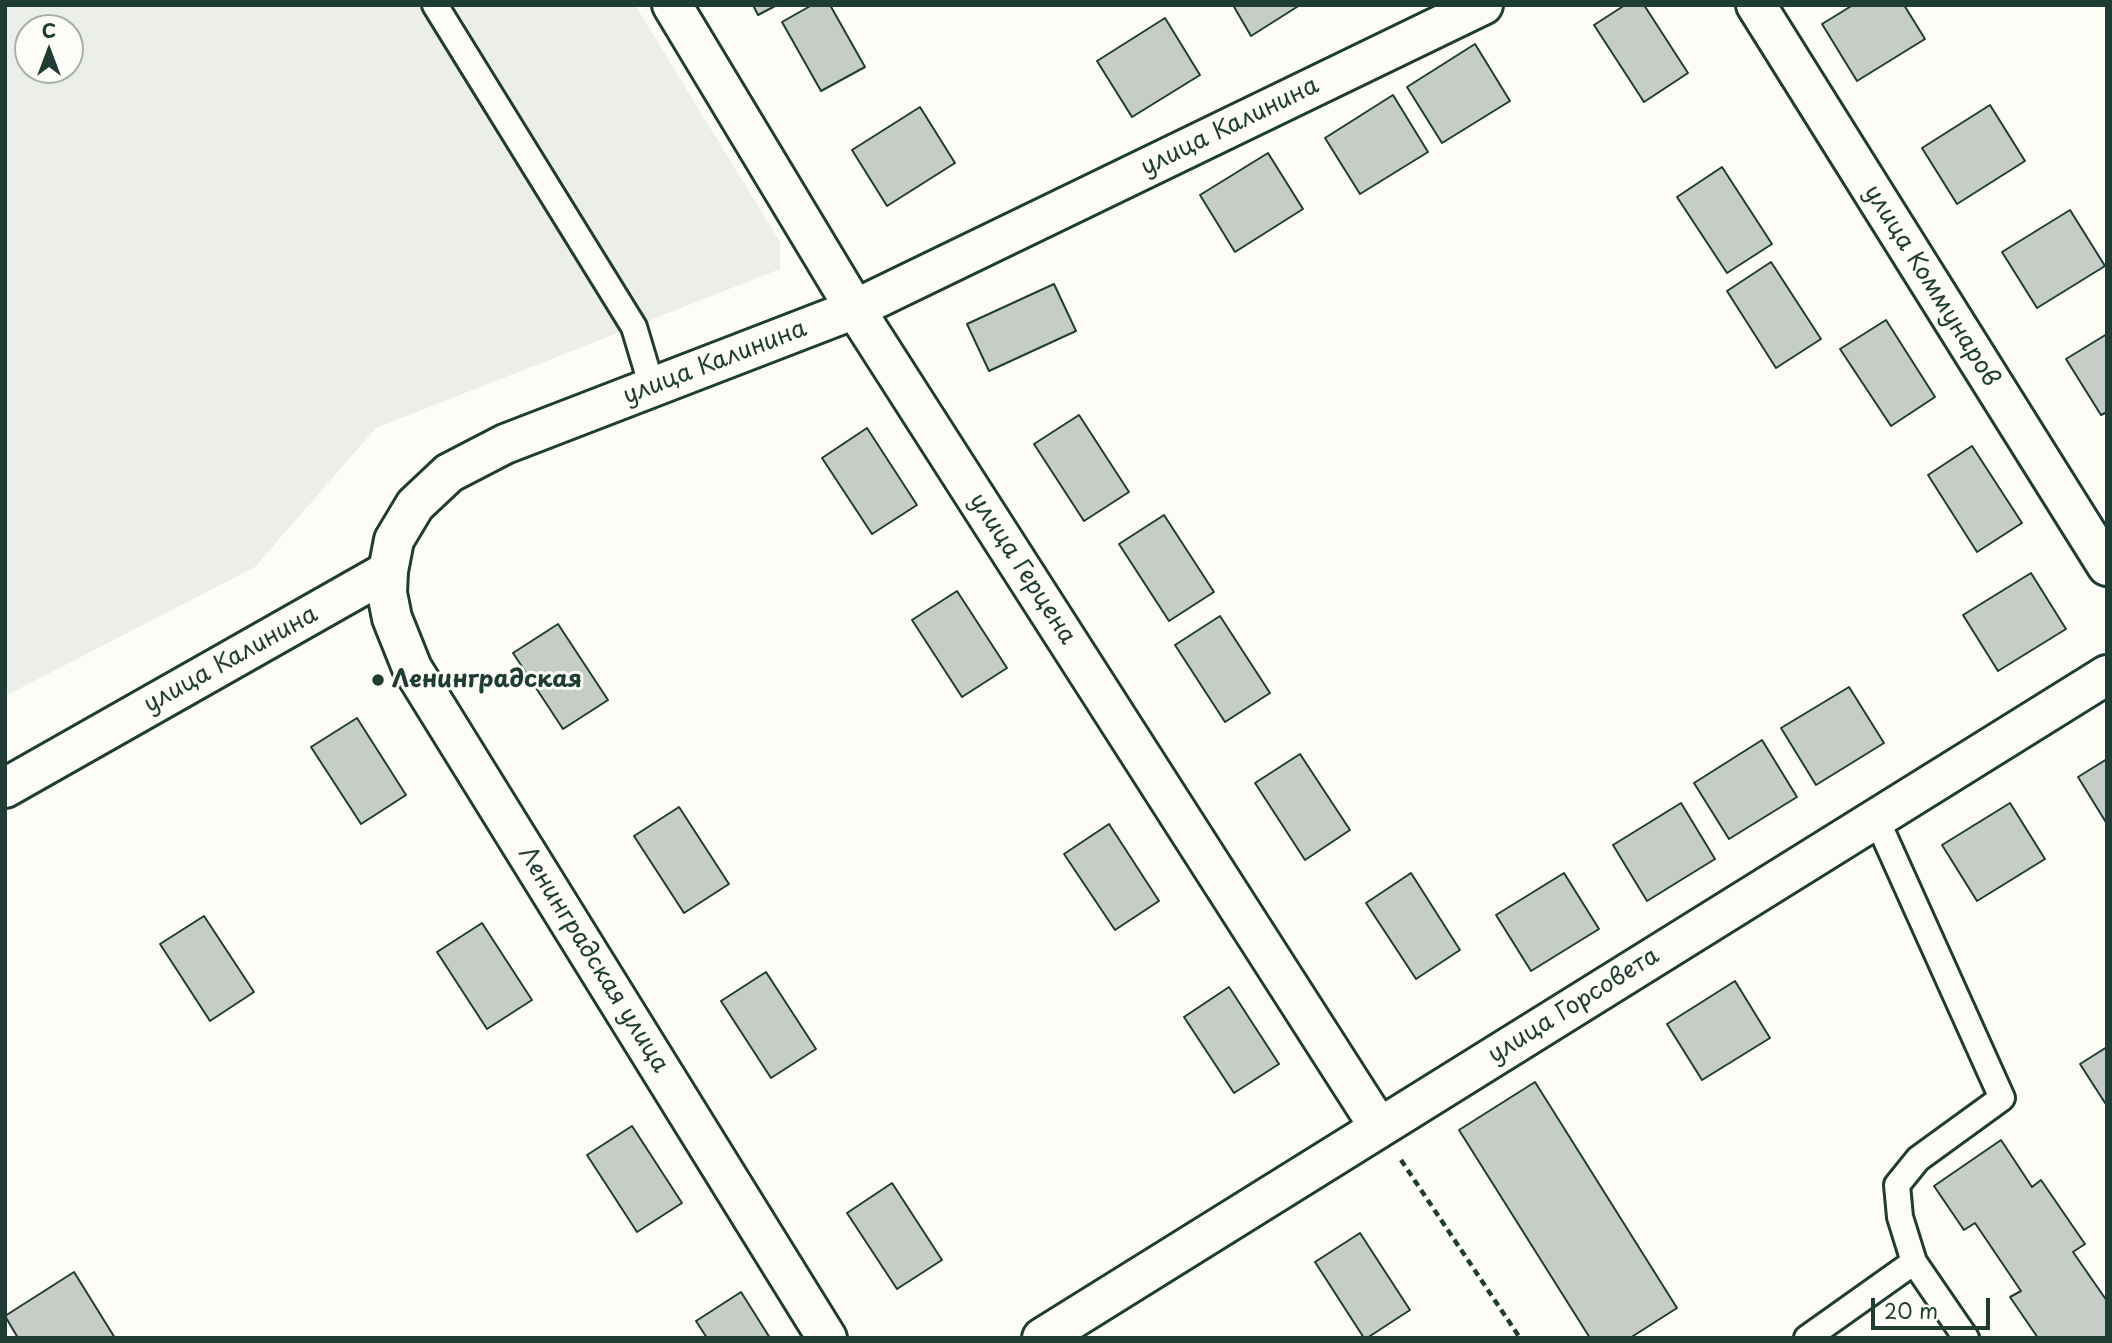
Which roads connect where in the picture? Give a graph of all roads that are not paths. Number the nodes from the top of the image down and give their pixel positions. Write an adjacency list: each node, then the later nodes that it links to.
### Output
1 (435, 5): 6 (lane)
2 (672, 5): 5 (street, улица Герцена)
3 (1483, 5): 5 (street, улица Калинина)
4 (1756, 5): 7 (street, улица Коммунаров)
5 (855, 309): 6 (street, улица Калинина); 12 (street, улица Герцена)
6 (652, 387): 8 (street, улица Калинина)
7 (2107, 566)
8 (388, 571): 10 (street, улица Калинина); 14 (street, Ленинградская улица)
9 (2107, 675): 11 (street, улица Горсовета)
10 (5, 788)
11 (1876, 818): 12 (street, улица Горсовета); 13 (lane)
12 (1380, 1127): 15 (street, улица Горсовета)
13 (1914, 1262): 16 (lane); 17 (lane)
14 (827, 1338)
15 (1042, 1338)
16 (1807, 1338)
17 (1966, 1338)

